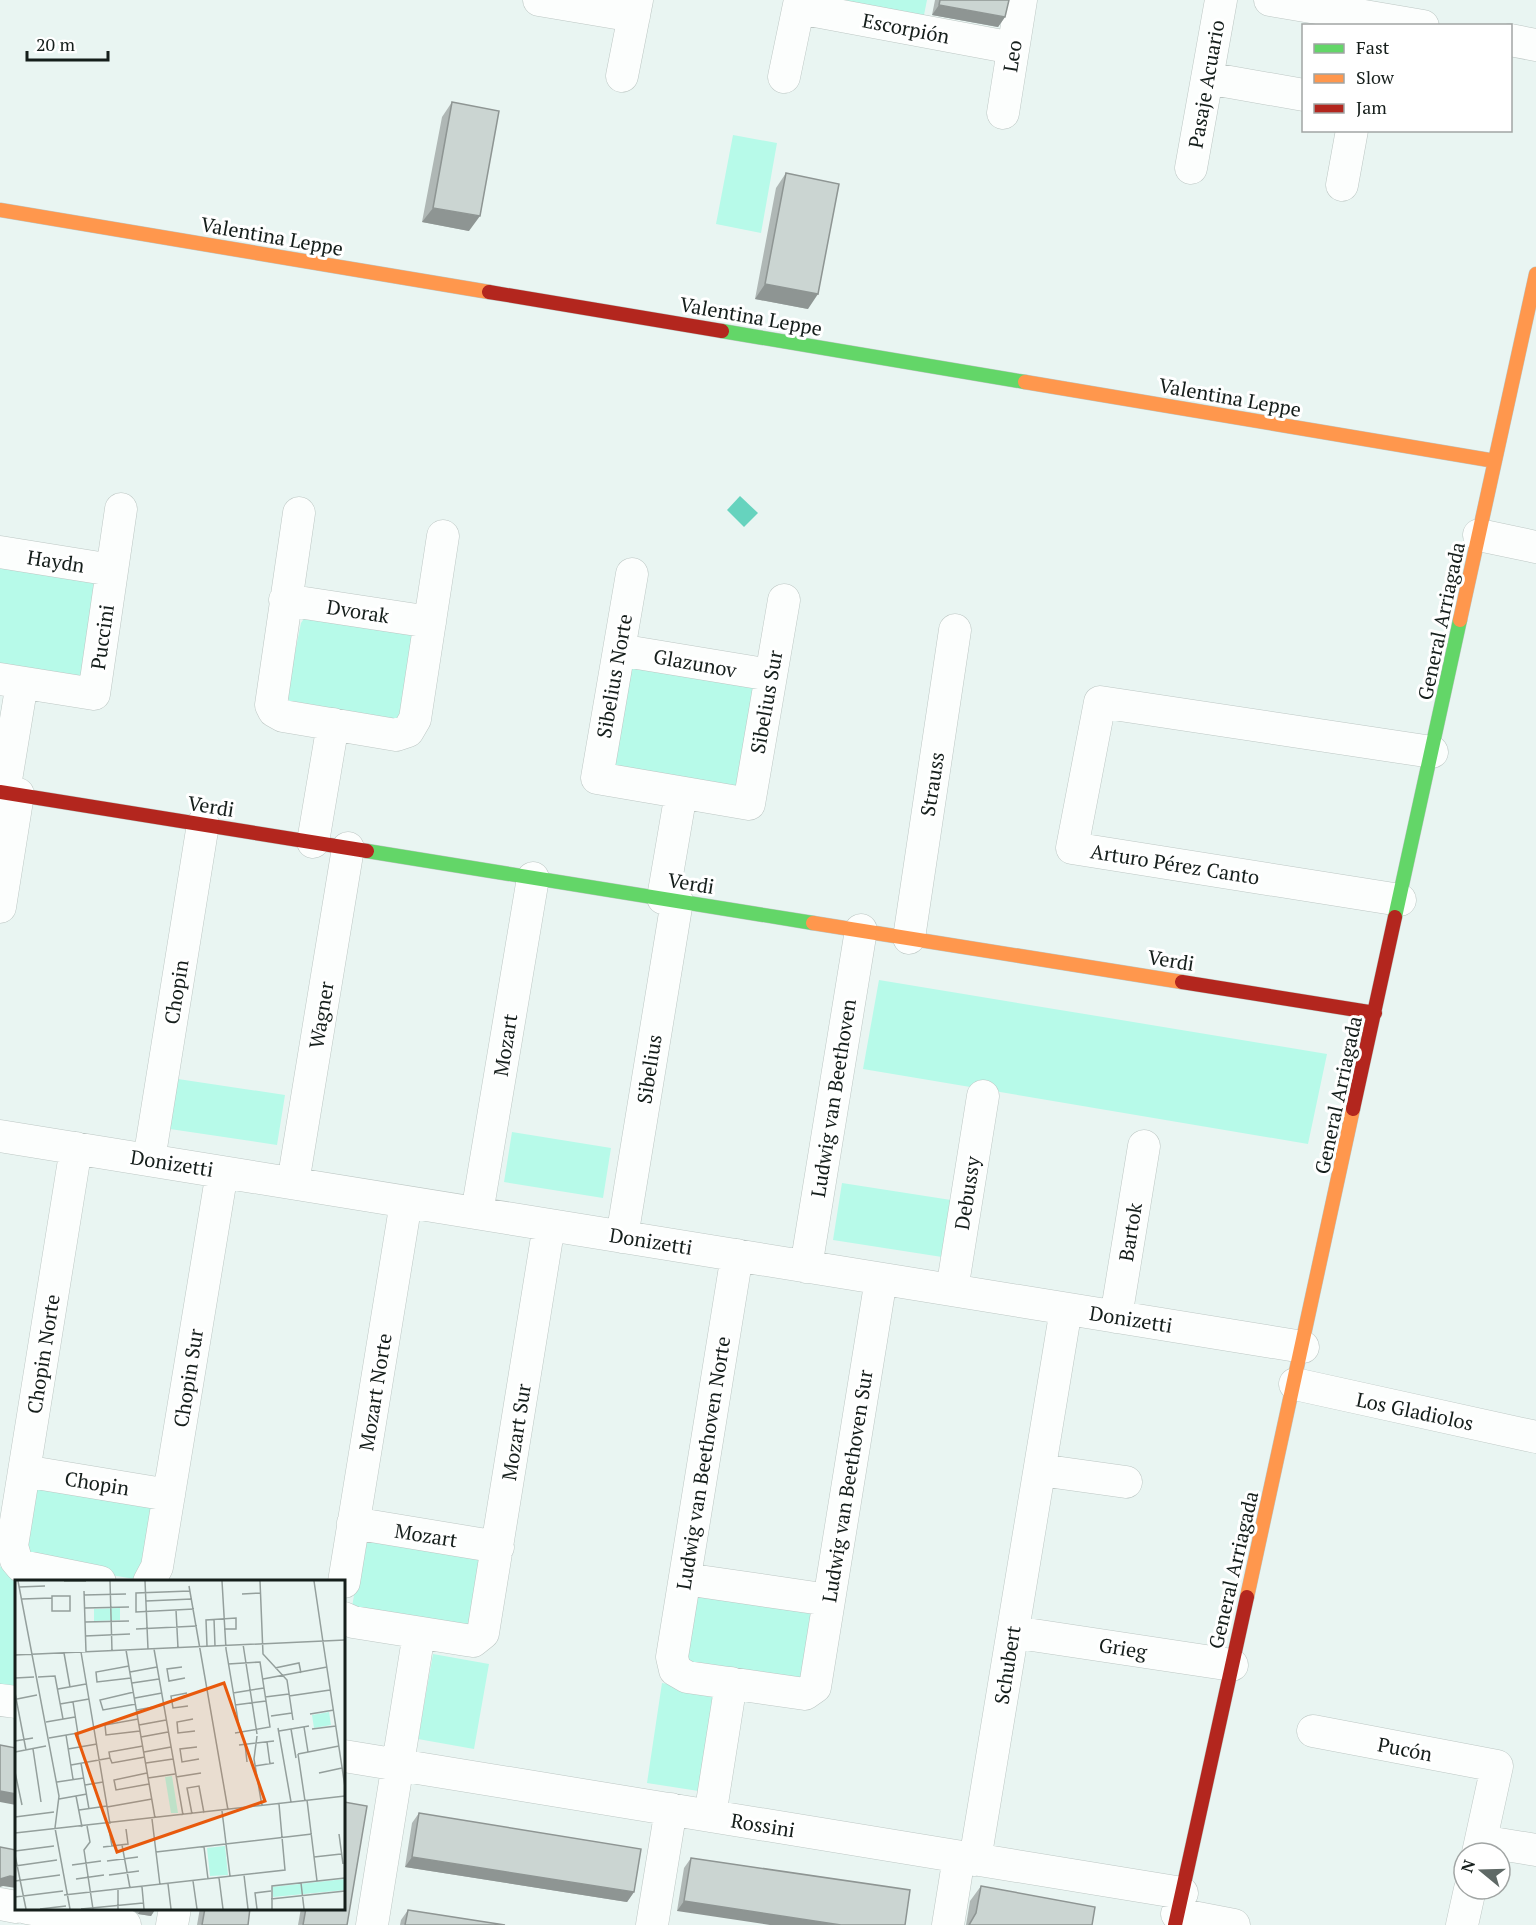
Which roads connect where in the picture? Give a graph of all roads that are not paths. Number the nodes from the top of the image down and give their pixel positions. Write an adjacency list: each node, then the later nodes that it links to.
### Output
1 (539, 0): 6 (street)
2 (1021, 0): 11 (street, Leo)
3 (1221, 0): 14 (street, Pasaje Acuario)
4 (1270, 0): 7 (street)
5 (799, 4): 11 (street, Escorpión); 13 (street)
6 (635, 8): 12 (street)
7 (1371, 21): 8 (street)
8 (1402, 24)
9 (1512, 40): 10 (street)
10 (1536, 45)
11 (1013, 48): 16 (street, Leo)
12 (622, 76)
13 (784, 77)
14 (1207, 78): 15 (street); 18 (street, Pasaje Acuario)
15 (1302, 95)
16 (1003, 113)
17 (1352, 132): 19 (street)
18 (1191, 168)
19 (1342, 185)
20 (0, 210): 22 (street, Valentina Leppe)
21 (1536, 274): 22 (street, General Arriagada)
22 (1495, 461): 25 (street, General Arriagada)
23 (122, 509): 29 (street, Puccini)
24 (298, 513): 31 (street)
25 (1479, 535): 27 (street); 39 (street, General Arriagada)
26 (443, 536): 33 (street)
27 (1536, 547)
28 (0, 552): 29 (street, Haydn)
29 (112, 570): 37 (street, Puccini)
30 (632, 574): 35 (street, Sibelius Norte)
31 (285, 600): 33 (street, Dvorak); 38 (street)
32 (784, 600): 36 (street, Sibelius Sur)
33 (430, 622): 38 (street)
34 (956, 630): 50 (street, Strauss)
35 (619, 650): 36 (street, Glazunov); 41 (street, Sibelius Norte)
36 (771, 675): 41 (street, Sibelius Sur)
37 (11, 681): 40 (street, Puccini)
38 (333, 724): 43 (street)
39 (1432, 752): 47 (street, General Arriagada); 47 (street, Arturo Pérez Canto)
40 (7, 793): 42 (street, Verdi); 48 (street, Puccini)
41 (681, 793): 46 (street, Sibelius)
42 (203, 824): 43 (street, Verdi); 56 (street, Chopin)
43 (314, 842): 44 (street, Verdi)
44 (348, 848): 45 (street, Verdi); 58 (street, Wagner)
45 (533, 878): 46 (street, Verdi); 60 (street, Mozart)
46 (670, 900): 49 (street, Verdi); 62 (street, Sibelius)
47 (1400, 900): 51 (street, General Arriagada)
48 (0, 907)
49 (861, 930): 50 (street, Verdi); 64 (street, Ludwig van Beethoven)
50 (909, 938): 51 (street, Verdi)
51 (1375, 1013): 69 (street, General Arriagada)
52 (983, 1096): 66 (street, Debussy)
53 (0, 1136): 55 (street, Donizetti)
54 (1144, 1146): 68 (street, Bartok)
55 (76, 1148): 56 (street, Donizetti); 73 (street, Chopin Norte)
56 (149, 1160): 57 (street, Donizetti)
57 (222, 1172): 58 (street, Donizetti); 75 (street, Chopin Sur)
58 (293, 1183): 59 (street, Donizetti)
59 (406, 1202): 60 (street, Donizetti); 76 (street, Mozart Norte)
60 (477, 1213): 61 (street, Donizetti)
61 (549, 1225): 62 (street, Donizetti); 77 (street, Mozart Sur)
62 (622, 1237): 63 (street, Donizetti)
63 (737, 1256): 64 (street, Donizetti); 78 (street, Ludwig van Beethoven Norte)
64 (806, 1267): 65 (street, Donizetti)
65 (880, 1279): 66 (street, Donizetti); 82 (street, Ludwig van Beethoven Sur)
66 (952, 1290): 67 (street, Donizetti)
67 (1066, 1309): 68 (street, Donizetti); 72 (street, Schubert)
68 (1116, 1317): 69 (street, Donizetti)
69 (1303, 1347): 70 (street, General Arriagada)
70 (1295, 1384): 71 (street, Los Gladiolos); 86 (street, General Arriagada)
71 (1536, 1437)
72 (1040, 1470): 74 (street); 84 (street, Schubert)
73 (24, 1471): 75 (street, Chopin); 79 (street, Chopin Norte)
74 (1126, 1482)
75 (169, 1495): 80 (street, Chopin Sur)
76 (353, 1523): 77 (street, Mozart); 81 (street, Mozart Norte)
77 (498, 1547): 85 (street, Mozart Sur)
78 (685, 1579): 82 (street); 87 (street, Ludwig van Beethoven Norte)
79 (83, 1580)
80 (150, 1580)
81 (344, 1580)
82 (829, 1600): 87 (street, Ludwig van Beethoven Sur)
83 (345, 1618): 85 (street)
84 (1013, 1632): 86 (street, Grieg); 98 (street, Schubert)
85 (419, 1633): 92 (street)
86 (1232, 1665): 104 (street, General Arriagada)
87 (731, 1683): 94 (street)
88 (0, 1700): 89 (street)
89 (15, 1702)
90 (1313, 1731): 95 (street, Pucón)
91 (345, 1756): 92 (street, Rossini)
92 (399, 1765): 93 (street, Rossini); 107 (street)
93 (671, 1809): 94 (street, Rossini); 108 (street)
94 (710, 1816): 98 (street, Rossini)
95 (1481, 1841)
96 (1512, 1849): 97 (street)
97 (1536, 1850)
98 (967, 1858): 104 (street, Rossini); 109 (street, Schubert)
99 (1467, 1901): 111 (street)
100 (0, 1904): 101 (street)
101 (15, 1907)
102 (39, 1910): 105 (street)
103 (175, 1910): 106 (street)
104 (1178, 1911): 110 (street, Rossini)
105 (125, 1925)
106 (172, 1925)
107 (372, 1925)
108 (652, 1925)
109 (948, 1925)
110 (1234, 1925)
111 (1462, 1925)

